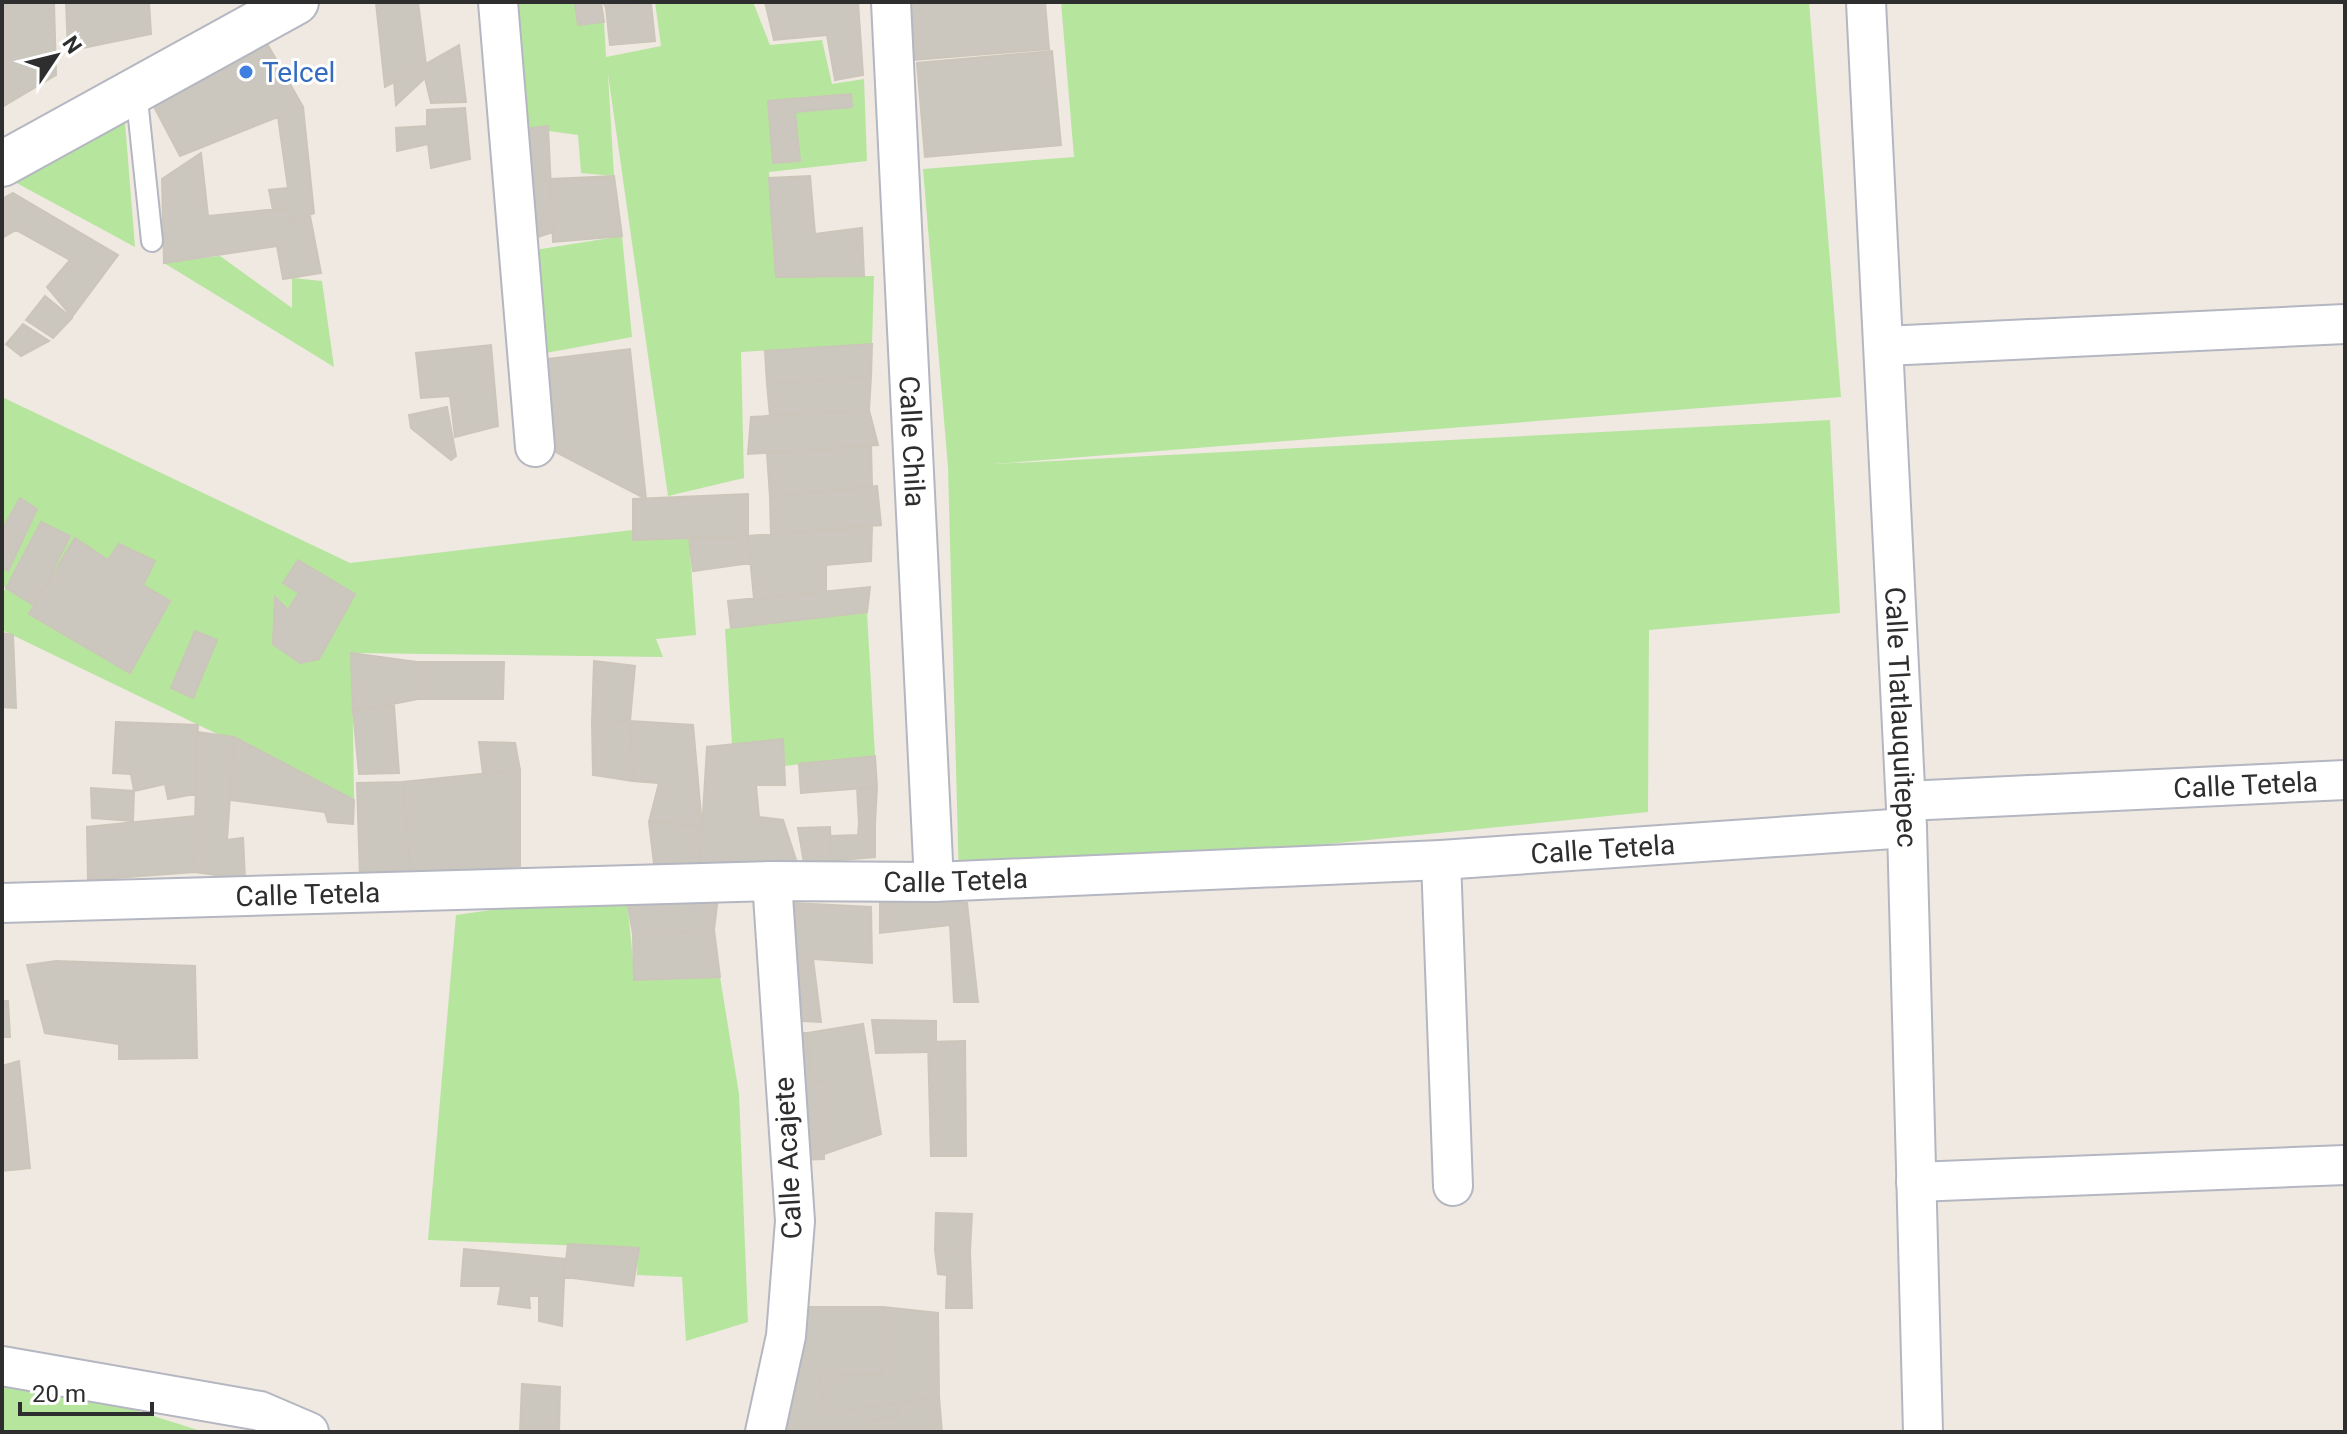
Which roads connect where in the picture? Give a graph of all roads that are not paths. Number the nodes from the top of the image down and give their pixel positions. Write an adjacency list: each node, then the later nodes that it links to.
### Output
1 (498, 2): 10 (street)
2 (891, 2): 15 (street, Calle Chila)
3 (1866, 2): 9 (street, Calle Tlatlauquitepec)
4 (293, 3): 5 (main road)
5 (136, 90): 6 (main road); 7 (lane)
6 (2, 164)
7 (152, 241)
8 (2345, 324): 9 (street)
9 (1885, 346): 12 (street, Calle Tlatlauquitepec)
10 (535, 447)
11 (2345, 780): 12 (street, Calle Tetela)
12 (1906, 815): 13 (street, Calle Tetela); 18 (street, Calle Tlatlauquitepec)
13 (1441, 860): 15 (street, Calle Tetela); 19 (street)
14 (772, 881): 15 (street, Calle Tetela); 16 (street, Calle Tetela); 22 (street, Calle Acajete)
15 (934, 882)
16 (2, 903)
17 (2345, 1165): 18 (street)
18 (1916, 1182): 23 (street, Calle Tlatlauquitepec)
19 (1453, 1186)
20 (2, 1366): 21 (street)
21 (309, 1432)
22 (765, 1432)
23 (1923, 1432)

